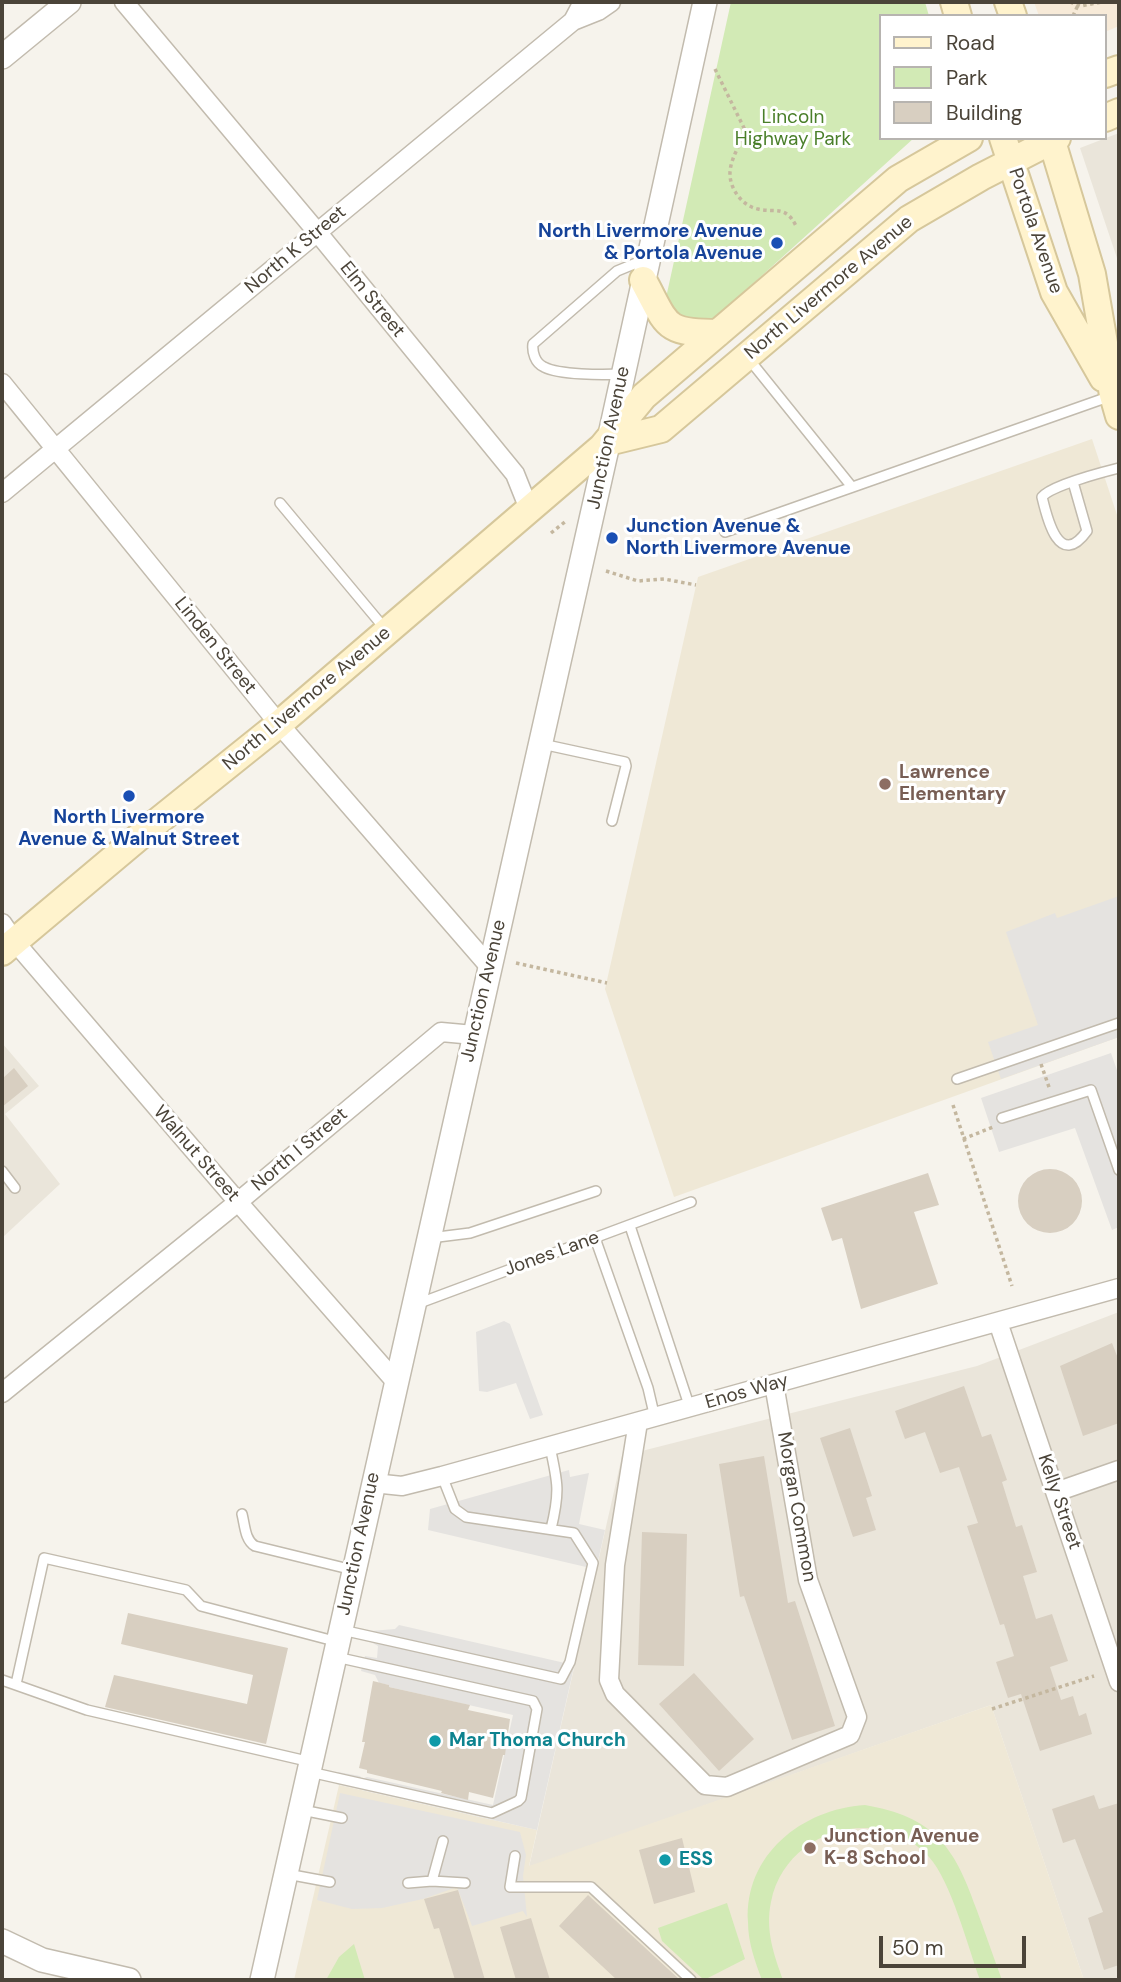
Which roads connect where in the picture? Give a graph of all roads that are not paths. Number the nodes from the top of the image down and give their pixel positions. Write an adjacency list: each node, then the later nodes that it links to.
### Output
1 (69, 2): 8 (street)
2 (124, 2): 13 (street, Elm Street)
3 (563, 2): 7 (street)
4 (583, 2): 7 (street, North K Street)
5 (611, 2): 7 (street)
6 (705, 2): 14 (street, Junction Avenue)
7 (573, 21): 13 (street, North K Street)
8 (2, 57)
9 (966, 140): 15 (main road, North Livermore Avenue)
10 (1049, 140): 12 (main road, North Livermore Avenue)
11 (1053, 140): 19 (main road, Portola Avenue)
12 (1007, 150): 16 (main road, North Livermore Avenue); 19 (main road, Portola Avenue)
13 (318, 233): 21 (street, North K Street); 27 (street, Elm Street)
14 (646, 269): 15 (main road); 17 (street, Junction Avenue); 17 (lane)
15 (718, 333): 20 (main road, North Livermore Avenue)
16 (747, 356): 20 (main road, North Livermore Avenue); 24 (lane)
17 (623, 374): 20 (street, Junction Avenue)
18 (2, 383): 21 (street, Linden Street)
19 (1116, 405): 24 (lane)
20 (608, 442): 27 (main road, North Livermore Avenue); 31 (street, Junction Avenue)
21 (55, 447): 25 (street, North K Street); 30 (street, Linden Street)
22 (1119, 468): 23 (lane)
23 (1073, 482): 23 (lane)
24 (852, 487): 28 (lane)
25 (2, 493)
26 (280, 503): 29 (lane)
27 (529, 509): 29 (main road, North Livermore Avenue)
28 (725, 532)
29 (387, 631): 30 (main road, North Livermore Avenue)
30 (279, 724): 33 (main road, North Livermore Avenue); 34 (street, Linden Street)
31 (540, 743): 32 (lane); 34 (street, Junction Avenue)
32 (612, 821)
33 (6, 939): 43 (street, Walnut Street)
34 (489, 967): 36 (street, Junction Avenue)
35 (1119, 1023): 37 (lane)
36 (474, 1035): 43 (street, North I Street); 46 (street, Junction Avenue)
37 (957, 1079)
38 (1002, 1118): 39 (lane)
39 (1119, 1170)
40 (2, 1171): 41 (lane)
41 (15, 1188)
42 (596, 1191): 46 (lane)
43 (238, 1202): 51 (street, Walnut Street); 53 (street, North I Street)
44 (691, 1202): 45 (lane, Jones Lane)
45 (629, 1226): 47 (lane, Jones Lane); 54 (lane)
46 (428, 1238): 49 (street, Junction Avenue)
47 (595, 1238): 49 (lane, Jones Lane); 55 (lane)
48 (1119, 1288): 50 (street, Enos Way)
49 (412, 1306): 51 (street, Junction Avenue)
50 (998, 1322): 52 (street, Enos Way); 60 (street, Kelly Street)
51 (396, 1381): 59 (street, Junction Avenue)
52 (774, 1384): 54 (street, Enos Way); 55 (street, Morgan Common)
53 (2, 1393)
54 (690, 1408): 55 (street, Enos Way)
55 (647, 1420): 56 (street, Enos Way)
56 (550, 1447): 58 (street, Enos Way); 62 (lane)
57 (1119, 1470): 60 (street)
58 (442, 1476): 59 (street, Enos Way); 62 (lane)
59 (373, 1483): 63 (street, Junction Avenue)
60 (1056, 1492): 66 (street, Kelly Street)
61 (242, 1514): 63 (lane)
62 (551, 1529): 64 (lane)
63 (353, 1570): 64 (street, Junction Avenue)
64 (337, 1643): 67 (lane); 68 (street, Junction Avenue); 68 (lane)
65 (2, 1680): 67 (lane)
66 (1119, 1682)
67 (16, 1684): 68 (lane)
68 (310, 1767): 69 (street, Junction Avenue)
69 (300, 1810): 70 (lane); 73 (street, Junction Avenue)
70 (342, 1818)
71 (443, 1841): 74 (lane)
72 (515, 1856): 81 (lane)
73 (286, 1874): 75 (lane); 80 (street, Junction Avenue)
74 (432, 1881): 76 (lane); 77 (lane)
75 (330, 1882)
76 (408, 1883)
77 (465, 1883)
78 (2, 1941): 79 (street)
79 (129, 1980)
80 (262, 1980)
81 (691, 1980)

